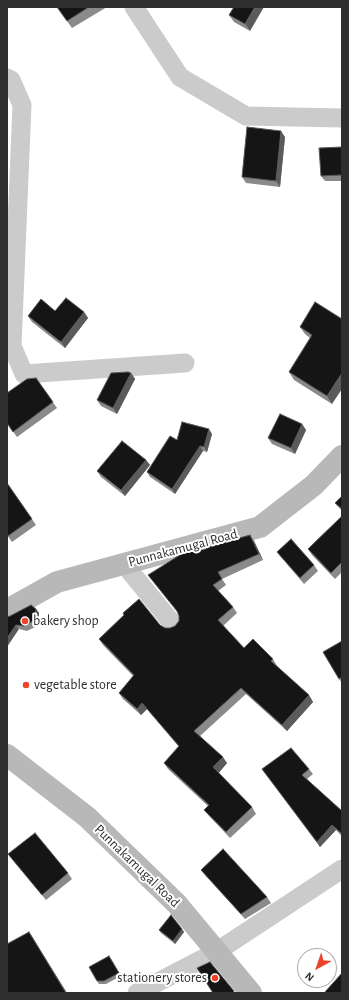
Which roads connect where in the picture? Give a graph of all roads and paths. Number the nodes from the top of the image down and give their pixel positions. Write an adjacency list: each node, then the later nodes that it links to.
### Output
1 (134, 7): 3 (street)
2 (7, 78): 4 (street)
3 (342, 118)
4 (185, 363)
5 (342, 456): 6 (street, Punnakamugal Road)
6 (124, 564): 7 (street, Punnakamugal Road); 8 (street)
7 (7, 610)
8 (173, 624)
9 (7, 755): 11 (street, Punnakamugal Road)
10 (342, 869): 11 (street)
11 (216, 952): 12 (street); 13 (street, Punnakamugal Road)
12 (137, 993)
13 (251, 993)

